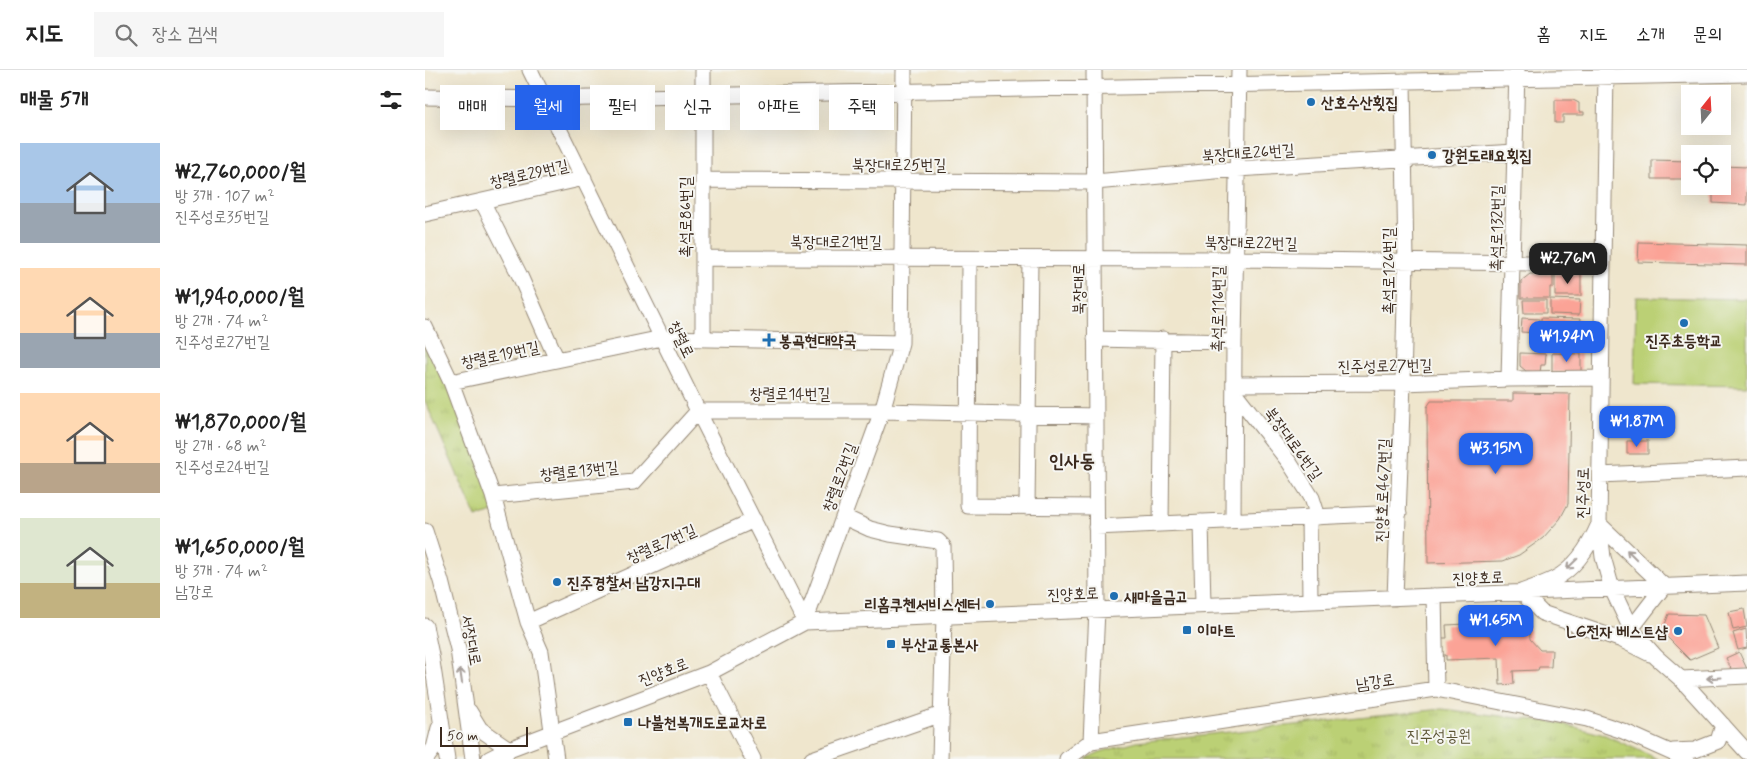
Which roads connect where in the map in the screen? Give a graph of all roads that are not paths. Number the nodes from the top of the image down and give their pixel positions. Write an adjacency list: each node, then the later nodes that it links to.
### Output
1 (530, 70): 12 (street, 창렬로)
2 (703, 70): 13 (street, 촉석로86번길)
3 (904, 70): 15 (street, 창렬로2번길)
4 (1094, 70): 14 (street, 북장대로)
5 (1693, 72): 6 (street); 8 (street)
6 (1606, 73): 7 (street); 40 (street, 진주성로)
7 (1517, 74): 11 (street); 23 (street, 촉석로132번길)
8 (1747, 74)
9 (1383, 76): 10 (street); 11 (street)
10 (1239, 77): 14 (street); 25 (street, 촉석로116번길)
11 (1403, 81): 24 (street, 촉석로126번길)
12 (537, 85)
13 (703, 85)
14 (1094, 87): 15 (street); 29 (street, 북장대로)
15 (904, 91): 16 (street); 28 (street, 창렬로2번길)
16 (730, 94)
17 (665, 96): 19 (street)
18 (425, 97): 20 (street)
19 (580, 98)
20 (515, 99)
21 (560, 130): 26 (street, 창렬로)
22 (703, 130): 27 (street, 촉석로86번길)
23 (1515, 152): 24 (street); 39 (street, 촉석로132번길)
24 (1405, 160): 25 (street, 북장대로26번길); 38 (street, 촉석로126번길)
25 (1237, 169): 29 (street, 북장대로26번길); 37 (street, 촉석로116번길)
26 (584, 178): 30 (street, 창렬로29번길); 43 (street, 창렬로)
27 (703, 180): 28 (street, 북장대로25번길); 32 (street, 촉석로86번길)
28 (903, 181): 29 (street, 북장대로25번길); 33 (street, 창렬로2번길)
29 (1095, 182): 36 (street, 북장대로)
30 (482, 201): 31 (street, 창렬로29번길); 41 (street, 창렬로29번길)
31 (425, 214)
32 (703, 258): 33 (street, 북장대로21번길); 44 (street, 촉석로86번길)
33 (902, 258): 34 (street, 북장대로21번길); 48 (street, 창렬로2번길)
34 (969, 259): 35 (street, 북장대로21번길); 57 (street)
35 (1030, 259): 36 (street, 북장대로21번길); 58 (street)
36 (1095, 259): 37 (street, 북장대로22번길); 45 (street, 북장대로)
37 (1236, 260): 38 (street, 북장대로22번길); 47 (street, 촉석로116번길)
38 (1406, 262): 39 (street, 북장대로22번길); 53 (street, 촉석로126번길)
39 (1512, 262): 40 (street, 북장대로22번길); 51 (street, 촉석로132번길)
40 (1603, 264): 50 (street, 진주성로)
41 (520, 276): 49 (street, 창렬로19번길)
42 (425, 327): 52 (street)
43 (662, 338): 44 (street, 창렬로19번길); 49 (street, 창렬로19번길); 55 (street, 창렬로)
44 (703, 338): 48 (street, 창렬로19번길)
45 (1095, 338): 46 (street); 59 (street, 북장대로)
46 (1163, 339): 47 (street); 71 (street)
47 (1234, 342): 54 (street, 촉석로116번길)
48 (901, 343): 56 (street, 창렬로2번길)
49 (557, 360): 52 (street, 창렬로19번길)
50 (1601, 378): 51 (street, 진주성로27번길); 61 (street, 진주성로)
51 (1509, 379): 53 (street, 진주성로27번길)
52 (451, 382): 62 (street)
53 (1403, 383): 54 (street, 진주성로27번길); 65 (street, 진양호로467번길)
54 (1235, 388): 67 (street, 북장대로6번길); 69 (street)
55 (698, 411): 56 (street, 창렬로14번길); 62 (street, 창렬로13번길); 68 (street, 창렬로)
56 (882, 411): 57 (street, 창렬로14번길); 66 (street, 창렬로2번길)
57 (968, 413): 58 (street, 창렬로14번길); 63 (street)
58 (1029, 414): 59 (street, 창렬로14번길); 63 (street)
59 (1096, 416): 64 (street, 북장대로)
60 (1747, 468): 61 (street)
61 (1600, 474): 72 (street, 진주성로)
62 (493, 496): 85 (street)
63 (1027, 507): 64 (street)
64 (1096, 507): 73 (street, 북장대로)
65 (1399, 513): 67 (street); 80 (street, 진양호로467번길)
66 (843, 517): 84 (street); 86 (street, 창렬로2번길)
67 (1313, 517): 69 (street); 81 (street)
68 (755, 520): 85 (street, 창렬로7번길); 86 (street, 창렬로)
69 (1233, 520): 70 (street)
70 (1201, 522): 71 (street); 82 (street)
71 (1161, 524): 73 (street)
72 (1599, 524): 76 (street, one-way to 72); 77 (street, 진주성로); 78 (street, one-way to 78)
73 (1096, 527): 83 (street, 북장대로)
74 (425, 531): 94 (street, 서장대로, one-way to 74)
75 (1747, 583): 76 (street, 진양호로)
76 (1665, 586): 77 (street, 진양호로); 88 (street)
77 (1612, 588): 78 (street, 진양호로); 88 (street, 진주성로)
78 (1521, 592): 79 (street, 진양호로); 89 (street)
79 (1434, 596): 80 (street, 진양호로); 93 (street)
80 (1395, 598): 81 (street, 진양호로)
81 (1310, 601): 82 (street, 진양호로)
82 (1203, 606): 83 (street, 진양호로)
83 (1097, 610): 84 (street, 진양호로); 99 (street, 북장대로)
84 (944, 616): 86 (street, 진양호로); 95 (street)
85 (528, 622): 98 (street)
86 (805, 622): 90 (street, 진양호로)
87 (425, 626): 96 (street)
88 (1631, 628): 89 (street, 진주성로)
89 (1656, 657): 92 (street, 진주성로)
90 (709, 673): 98 (street, 진양호로); 108 (street)
91 (1747, 676): 92 (street, one-way to 92)
92 (1681, 679): 97 (street, 진주성로)
93 (1436, 689): 99 (street, 남강로); 100 (street, 남강로)
94 (465, 705): 102 (street); 105 (street, 서장대로)
95 (941, 714): 109 (street); 110 (street)
96 (441, 724): 103 (street); 104 (street)
97 (1723, 725): 100 (street); 101 (street, 진주성로)
98 (553, 732): 102 (street, 진양호로); 107 (street)
99 (1091, 741): 111 (street, 남강로)
100 (1667, 751): 112 (street, 남강로)
101 (1747, 752)
102 (506, 754): 106 (street, 진양호로)
103 (426, 759)
104 (447, 759)
105 (473, 759)
106 (489, 759)
107 (556, 759)
108 (753, 759)
109 (812, 759)
110 (940, 759)
111 (1067, 759)
112 (1686, 759)

